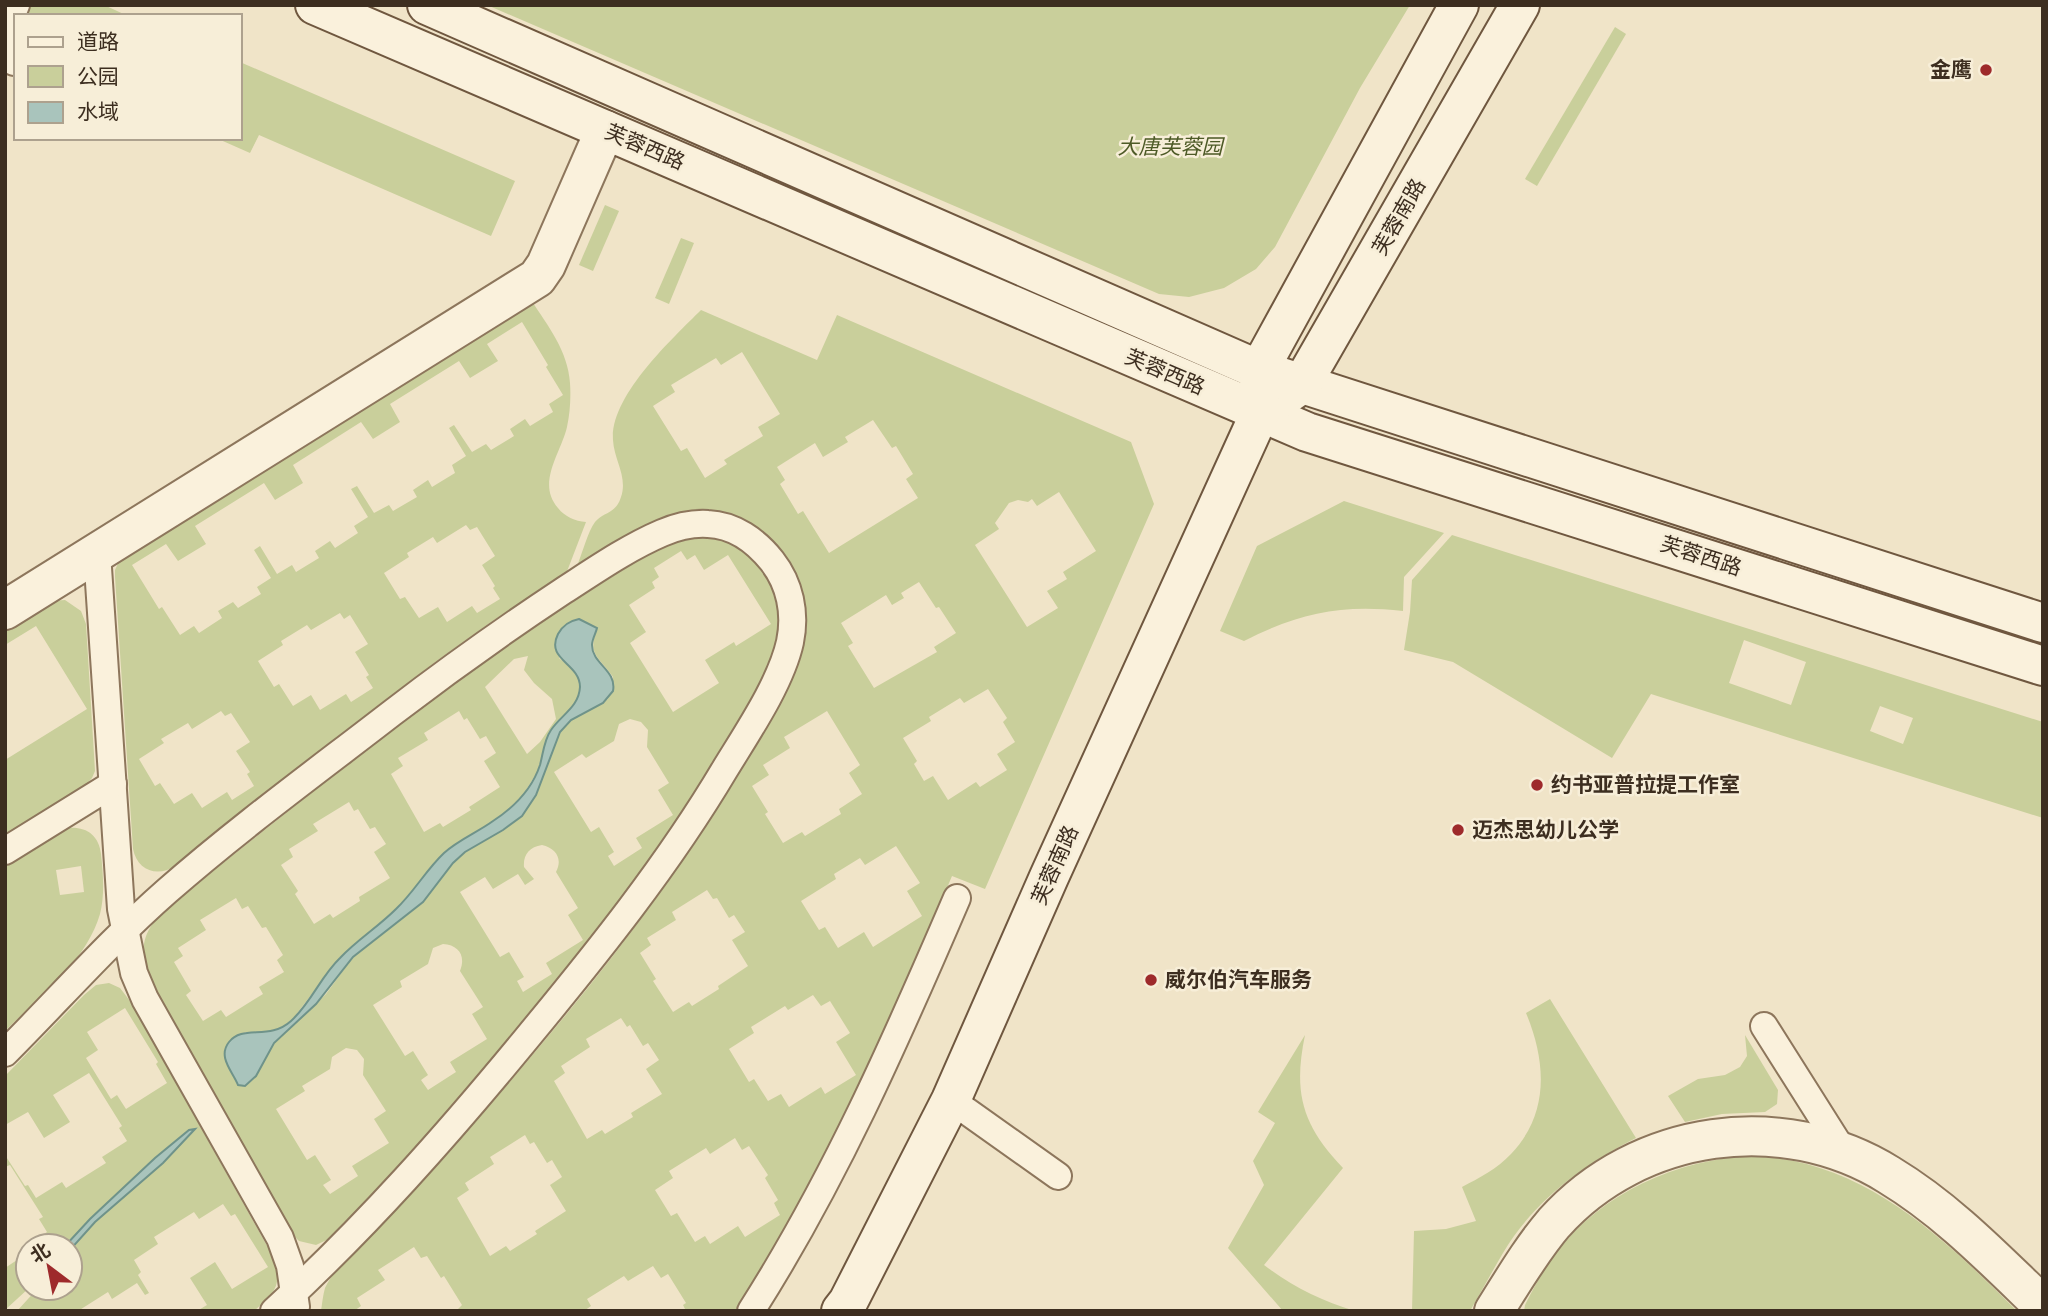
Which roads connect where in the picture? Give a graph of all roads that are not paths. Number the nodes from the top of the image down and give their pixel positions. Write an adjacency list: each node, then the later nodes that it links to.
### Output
1 (16, 5): 6 (lane)
2 (315, 5): 7 (main road, 芙蓉西路)
3 (427, 5): 8 (main road, 芙蓉西路)
4 (1459, 5): 8 (main road)
5 (1520, 5): 9 (main road, 芙蓉南路)
6 (14, 62)
7 (605, 130): 10 (main road, 芙蓉西路); 11 (main road)
8 (1259, 370): 9 (main road, 芙蓉西路); 10 (main road, 芙蓉南路)
9 (1302, 384): 10 (main road, 芙蓉南路); 13 (main road, 芙蓉西路)
10 (1260, 413): 14 (main road, 芙蓉西路); 21 (main road, 芙蓉南路)
11 (97, 553): 12 (main road); 15 (lane)
12 (5, 610)
13 (2043, 623)
14 (2043, 666)
15 (113, 784): 16 (lane); 18 (lane)
16 (5, 851)
17 (957, 898): 28 (lane)
18 (125, 930): 20 (lane); 24 (lane); 24 (lane)
19 (1764, 1026): 22 (lane)
20 (5, 1053)
21 (951, 1100): 23 (lane); 29 (main road, 芙蓉南路)
22 (1843, 1151): 25 (main road); 26 (main road)
23 (1058, 1175)
24 (295, 1301): 27 (lane)
25 (2043, 1306)
26 (1495, 1310)
27 (274, 1311)
28 (751, 1311)
29 (841, 1311)

